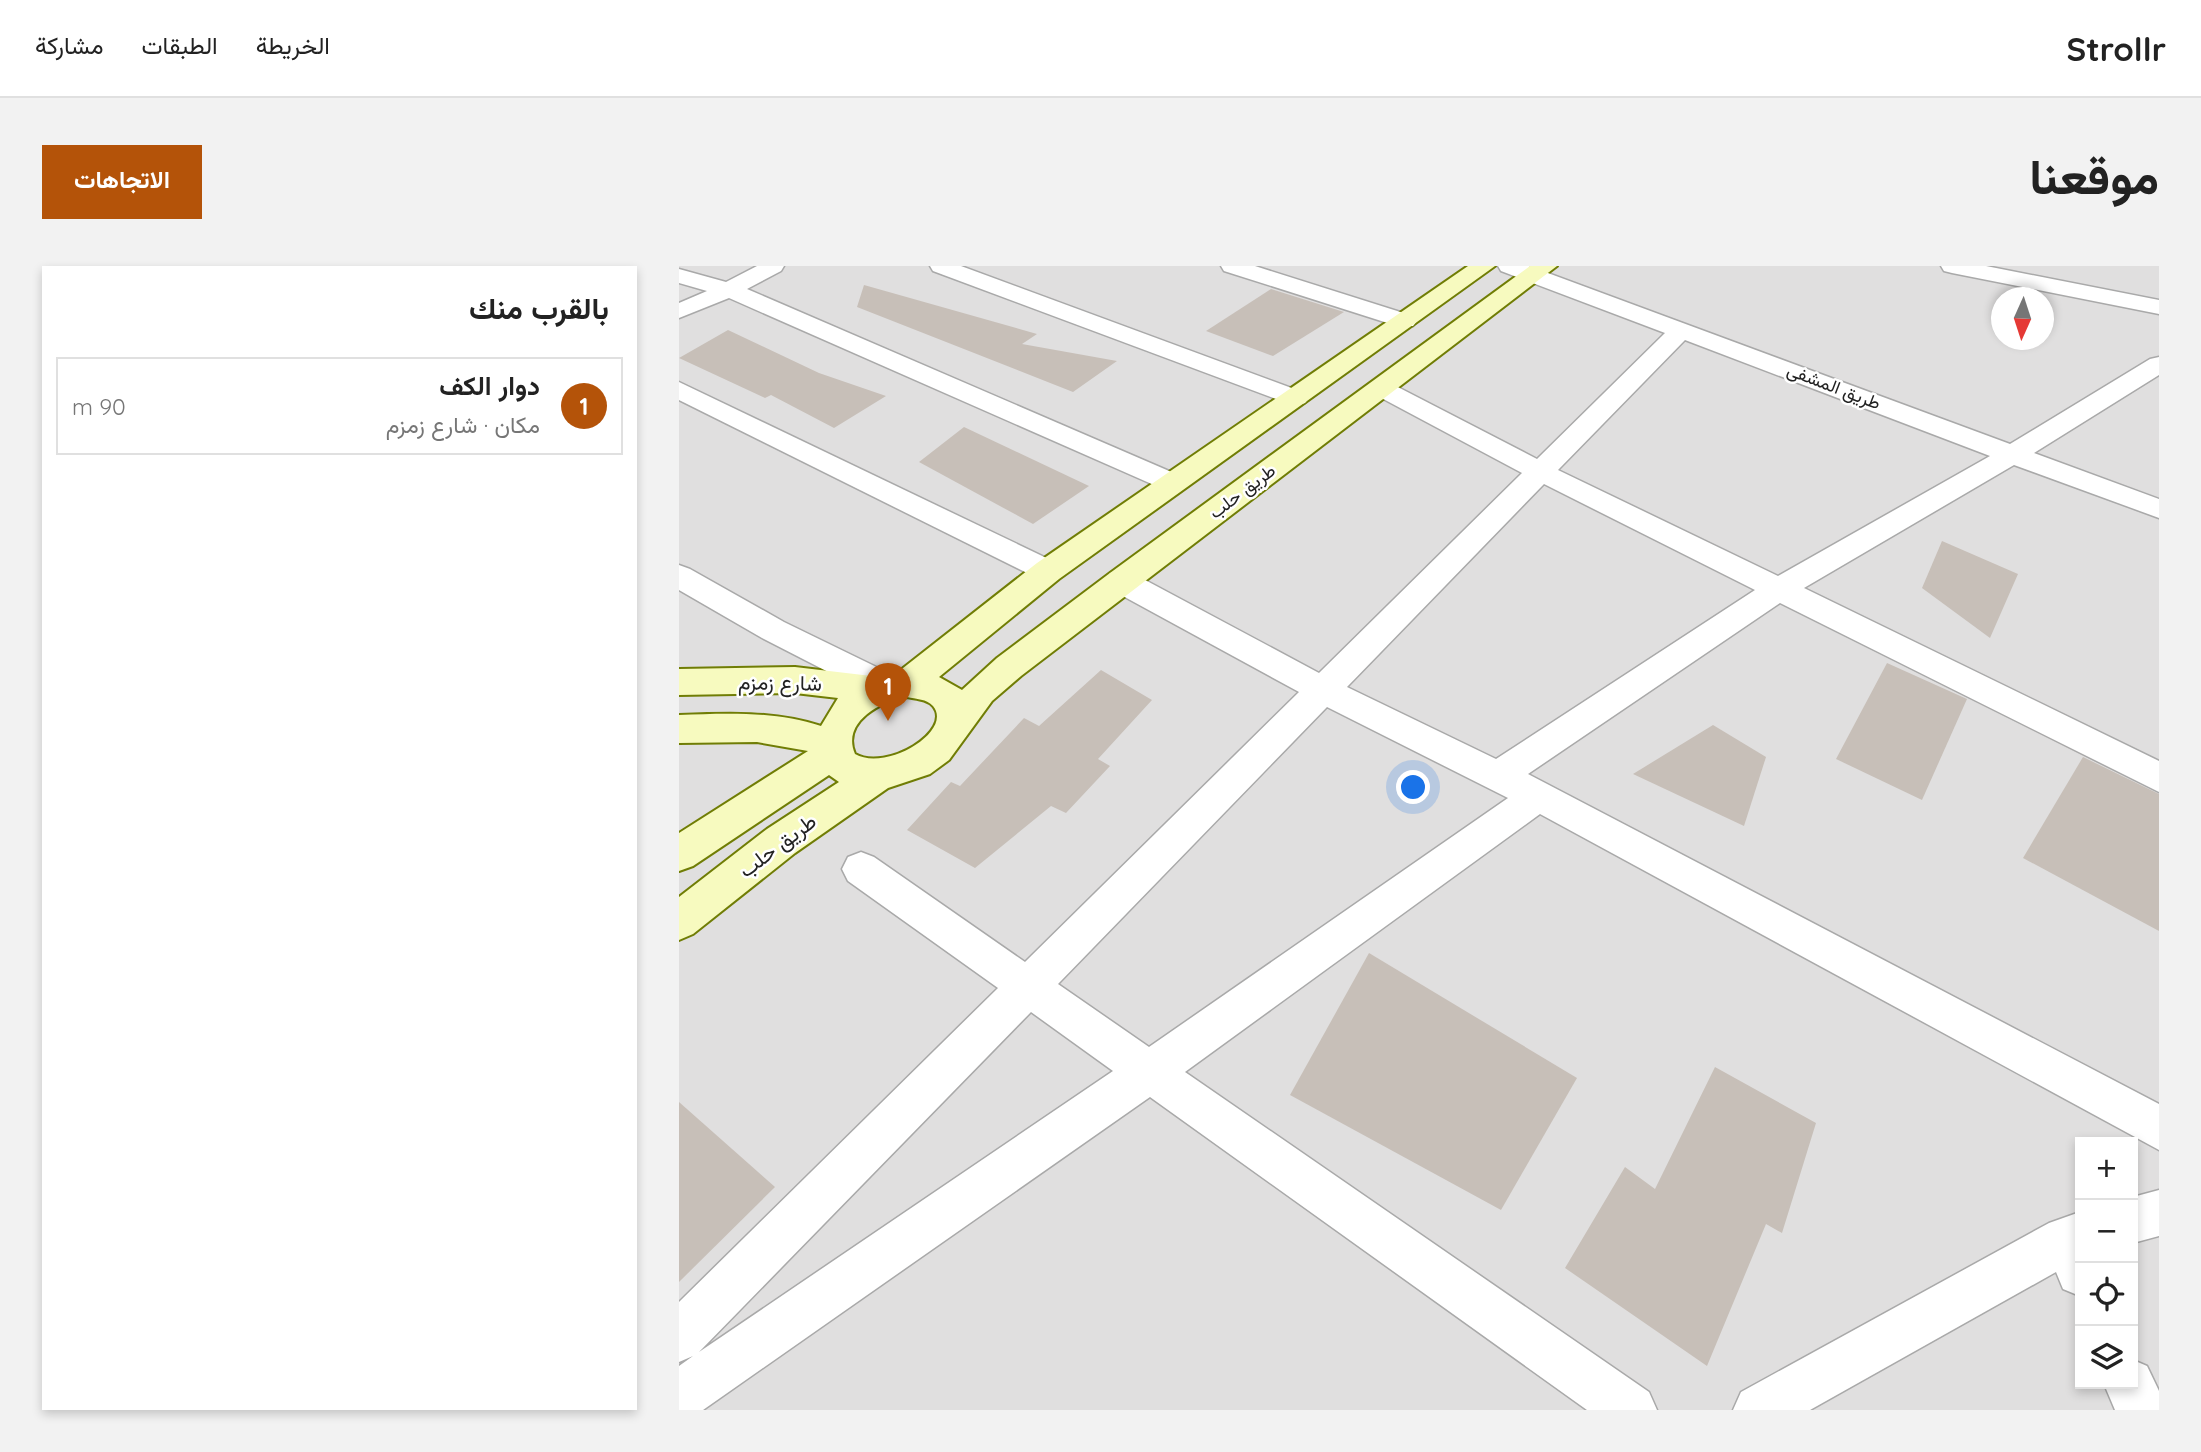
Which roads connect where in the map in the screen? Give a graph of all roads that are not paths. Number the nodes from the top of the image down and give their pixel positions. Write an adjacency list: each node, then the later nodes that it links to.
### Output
1 (773, 266): 8 (street)
2 (941, 266): 16 (street)
3 (1232, 266): 11 (street)
4 (1483, 266): 11 (main road)
5 (1956, 266): 9 (street)
6 (1530, 269): 12 (street, طريق المشفى); 14 (main road, طريق حلب)
7 (679, 276): 8 (street)
8 (729, 290): 10 (street); 19 (street)
9 (2159, 307)
10 (679, 311)
11 (1405, 321): 16 (main road)
12 (1682, 329): 17 (street, طريق المشفى); 18 (street)
13 (2159, 364): 17 (street)
14 (1381, 388): 18 (street); 23 (main road, طريق حلب)
15 (679, 390): 21 (street)
16 (1296, 398): 19 (main road)
17 (2013, 454): 20 (street, طريق المشفى); 24 (street)
18 (1539, 471): 24 (street); 27 (street)
19 (1173, 484): 21 (main road)
20 (2159, 509)
21 (1048, 571): 26 (main road)
22 (679, 576): 26 (street)
23 (1121, 580): 27 (street); 29 (main road, طريق حلب)
24 (1779, 589): 32 (street); 33 (street)
25 (679, 682): 26 (main road, شارع زمزم)
26 (891, 687): 29 (main road); 30 (main road)
27 (1321, 689): 32 (street); 38 (street)
28 (679, 729): 30 (main road)
29 (951, 729): 31 (main road)
30 (833, 748): 31 (main road); 35 (main road, طريق حلب)
31 (879, 775): 37 (main road, طريق حلب)
32 (1498, 776): 34 (street)
33 (2159, 777)
34 (1538, 796): 39 (street); 40 (street)
35 (679, 854)
36 (861, 869): 38 (street)
37 (679, 921)
38 (1028, 986): 39 (street); 44 (street)
39 (1149, 1072): 46 (street); 47 (street)
40 (2159, 1128)
41 (2159, 1213): 42 (street)
42 (2138, 1219)
43 (2075, 1249): 48 (street)
44 (679, 1337)
45 (2131, 1389): 49 (street)
46 (679, 1396)
47 (1631, 1410)
48 (1759, 1410)
49 (2141, 1410)

